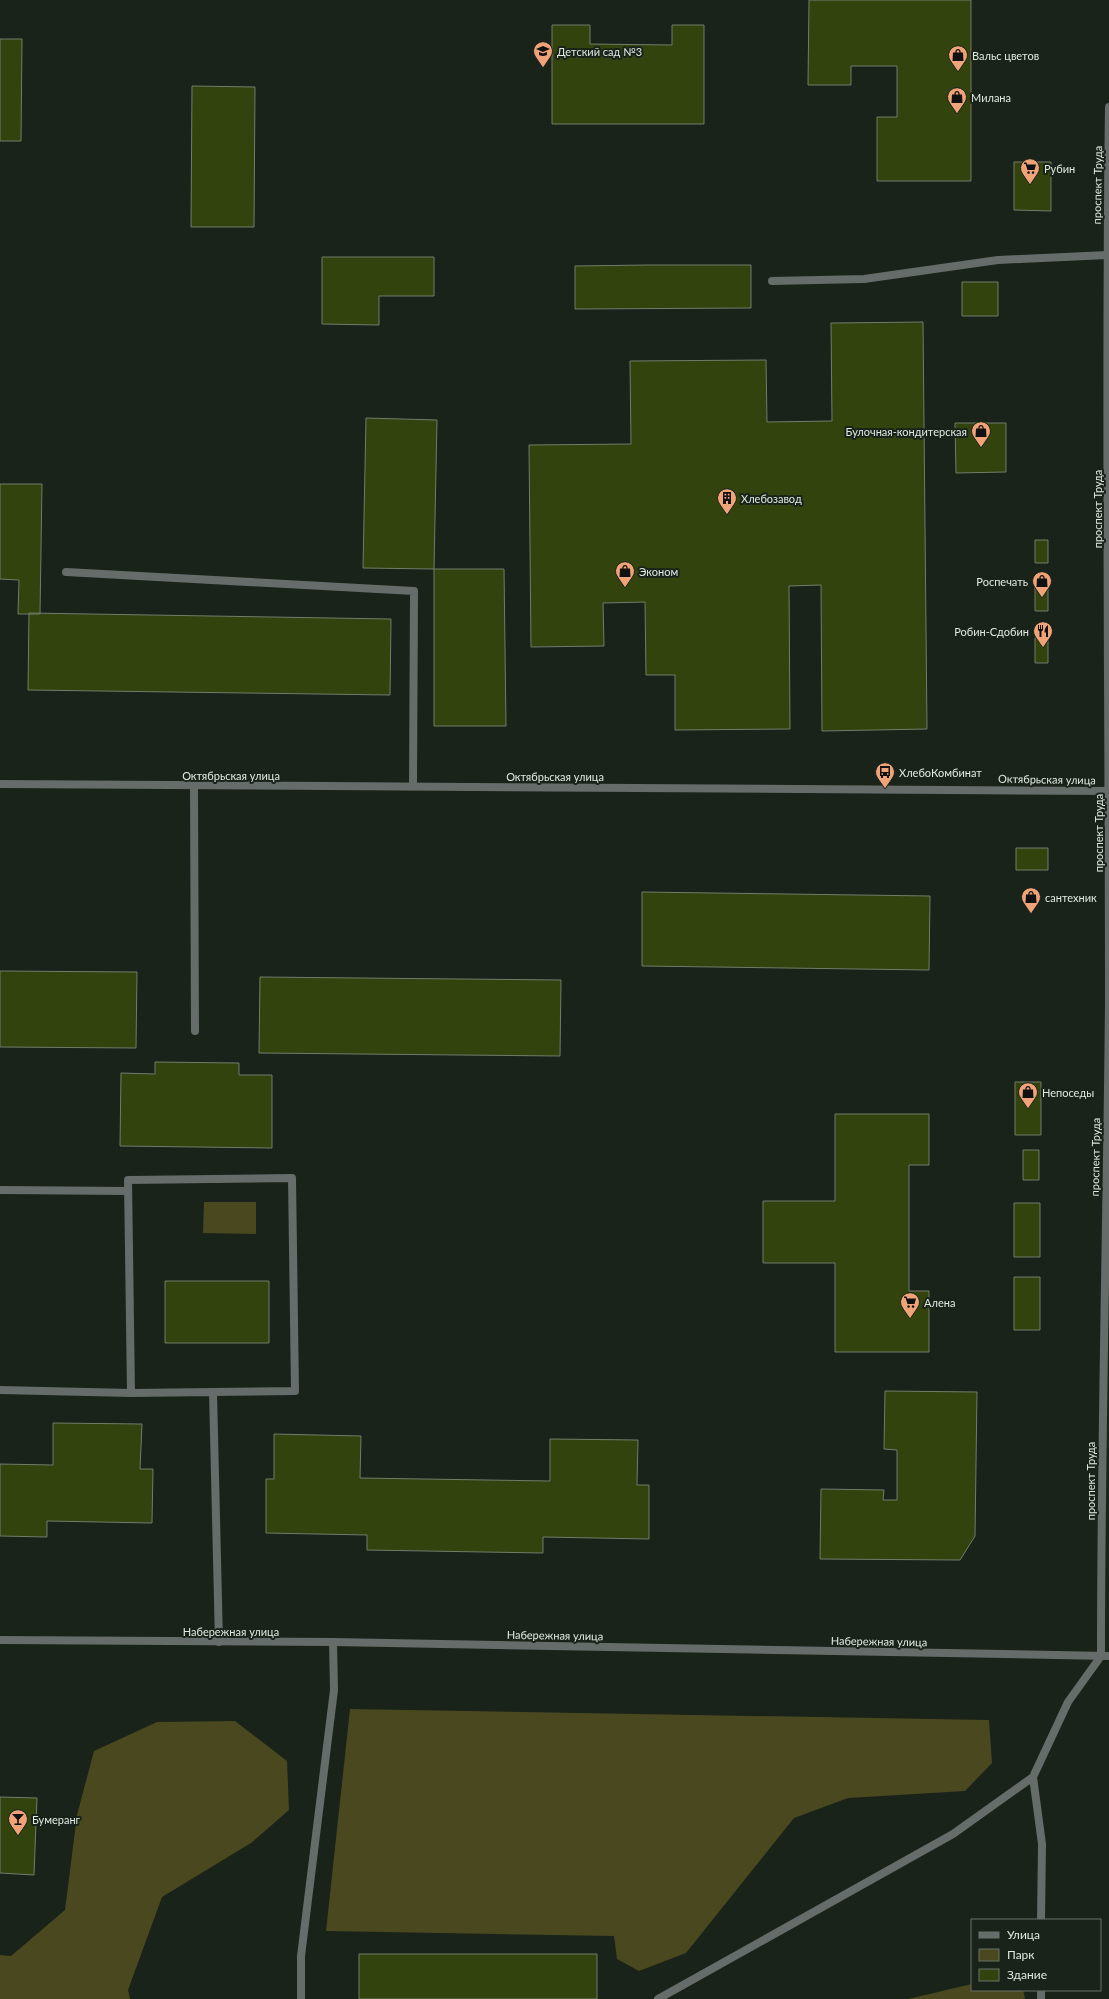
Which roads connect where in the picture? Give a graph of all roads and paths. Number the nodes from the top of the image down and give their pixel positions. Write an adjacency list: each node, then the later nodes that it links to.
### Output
1 (1109, 107): 2 (street, проспект Труда)
2 (1107, 255): 3 (street); 8 (street, проспект Труда)
3 (772, 281)
4 (66, 572): 7 (street)
5 (0, 784): 6 (street, Октябрьская улица)
6 (194, 786): 7 (street, Октябрьская улица); 9 (street)
7 (413, 786): 8 (street, Октябрьская улица)
8 (1109, 791): 18 (street, проспект Труда)
9 (195, 1031)
10 (0, 1190): 11 (street)
11 (128, 1191): 13 (street); 14 (street)
12 (0, 1390): 14 (street)
13 (212, 1392): 14 (street); 16 (street)
14 (131, 1393)
15 (0, 1640): 16 (street, Набережная улица)
16 (219, 1642): 17 (street, Набережная улица)
17 (334, 1642): 18 (street, Набережная улица); 21 (street)
18 (1105, 1656): 19 (street)
19 (1033, 1777): 20 (street); 22 (street)
20 (1041, 1919)
21 (301, 1999)
22 (658, 1999)

